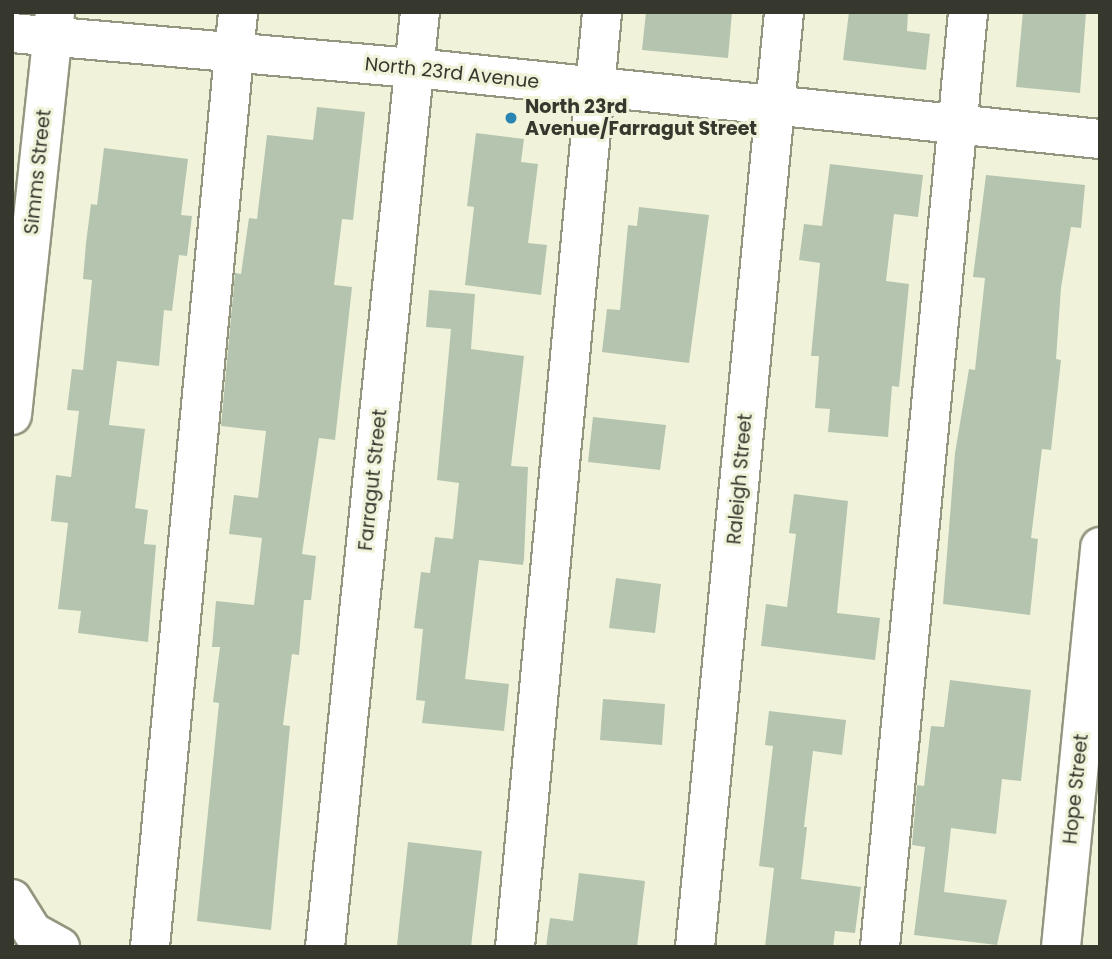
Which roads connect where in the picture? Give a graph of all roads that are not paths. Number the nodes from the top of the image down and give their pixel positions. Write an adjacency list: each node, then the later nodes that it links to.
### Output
1 (238, 12): 8 (street)
2 (420, 12): 9 (street, Farragut Street)
3 (602, 12): 10 (street)
4 (784, 12): 11 (street, Raleigh Street)
5 (968, 12): 12 (street)
6 (54, 25): 7 (street, North 23rd Avenue); 8 (street, North 23rd Avenue); 14 (street, Simms Street)
7 (12, 33)
8 (234, 53): 9 (street, North 23rd Avenue); 18 (street)
9 (415, 68): 10 (street, North 23rd Avenue); 19 (street, Farragut Street)
10 (595, 87): 11 (street, North 23rd Avenue); 20 (street)
11 (775, 106): 12 (street, North 23rd Avenue); 21 (street, Raleigh Street)
12 (957, 125): 13 (street, North 23rd Avenue); 22 (street)
13 (1100, 139)
14 (12, 415)
15 (1100, 547): 23 (street, Hope Street)
16 (12, 899): 17 (street)
17 (60, 947)
18 (150, 947)
19 (325, 947)
20 (515, 947)
21 (695, 947)
22 (880, 947)
23 (1061, 947)

